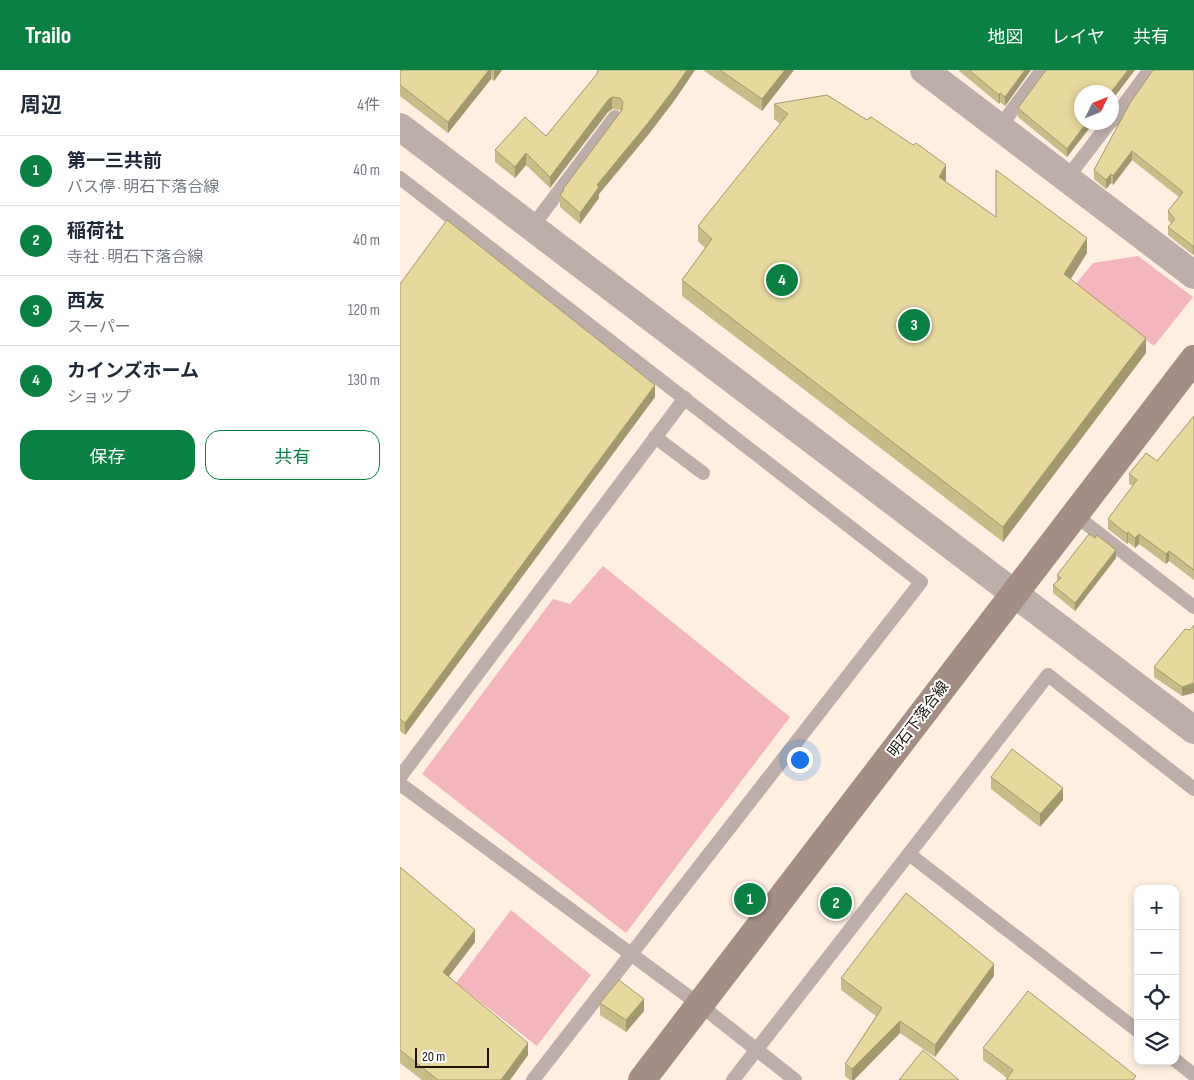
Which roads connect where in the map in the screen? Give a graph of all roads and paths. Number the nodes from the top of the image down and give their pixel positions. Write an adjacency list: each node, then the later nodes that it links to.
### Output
1 (924, 70): 8 (street)
2 (1024, 70): 3 (lane)
3 (1039, 74): 8 (lane)
4 (1146, 75): 5 (lane)
5 (1119, 111)
6 (615, 118): 12 (lane)
7 (400, 127): 12 (street)
8 (999, 128): 11 (street)
9 (1105, 130): 11 (lane)
10 (400, 178): 15 (lane)
11 (1067, 178): 13 (street)
12 (532, 227): 19 (street)
13 (1194, 275)
14 (1194, 359): 18 (main road, 明石下落合線)
15 (684, 398): 16 (lane); 26 (lane)
16 (655, 437): 17 (lane); 22 (lane)
17 (703, 473)
18 (1075, 515): 19 (main road, 明石下落合線); 20 (lane)
19 (1014, 593): 21 (street); 27 (main road, 明石下落合線)
20 (1194, 607)
21 (1191, 722)
22 (400, 777)
23 (400, 784): 26 (lane)
24 (1194, 789): 25 (lane)
25 (909, 854): 28 (lane); 29 (lane)
26 (631, 955): 27 (lane); 32 (lane)
27 (700, 1005): 29 (lane); 33 (main road, 明石下落合線)
28 (1134, 1028)
29 (757, 1050): 34 (lane); 35 (lane)
30 (1179, 1064): 31 (lane)
31 (1192, 1075)
32 (533, 1080)
33 (642, 1080)
34 (734, 1080)
35 (795, 1080)

